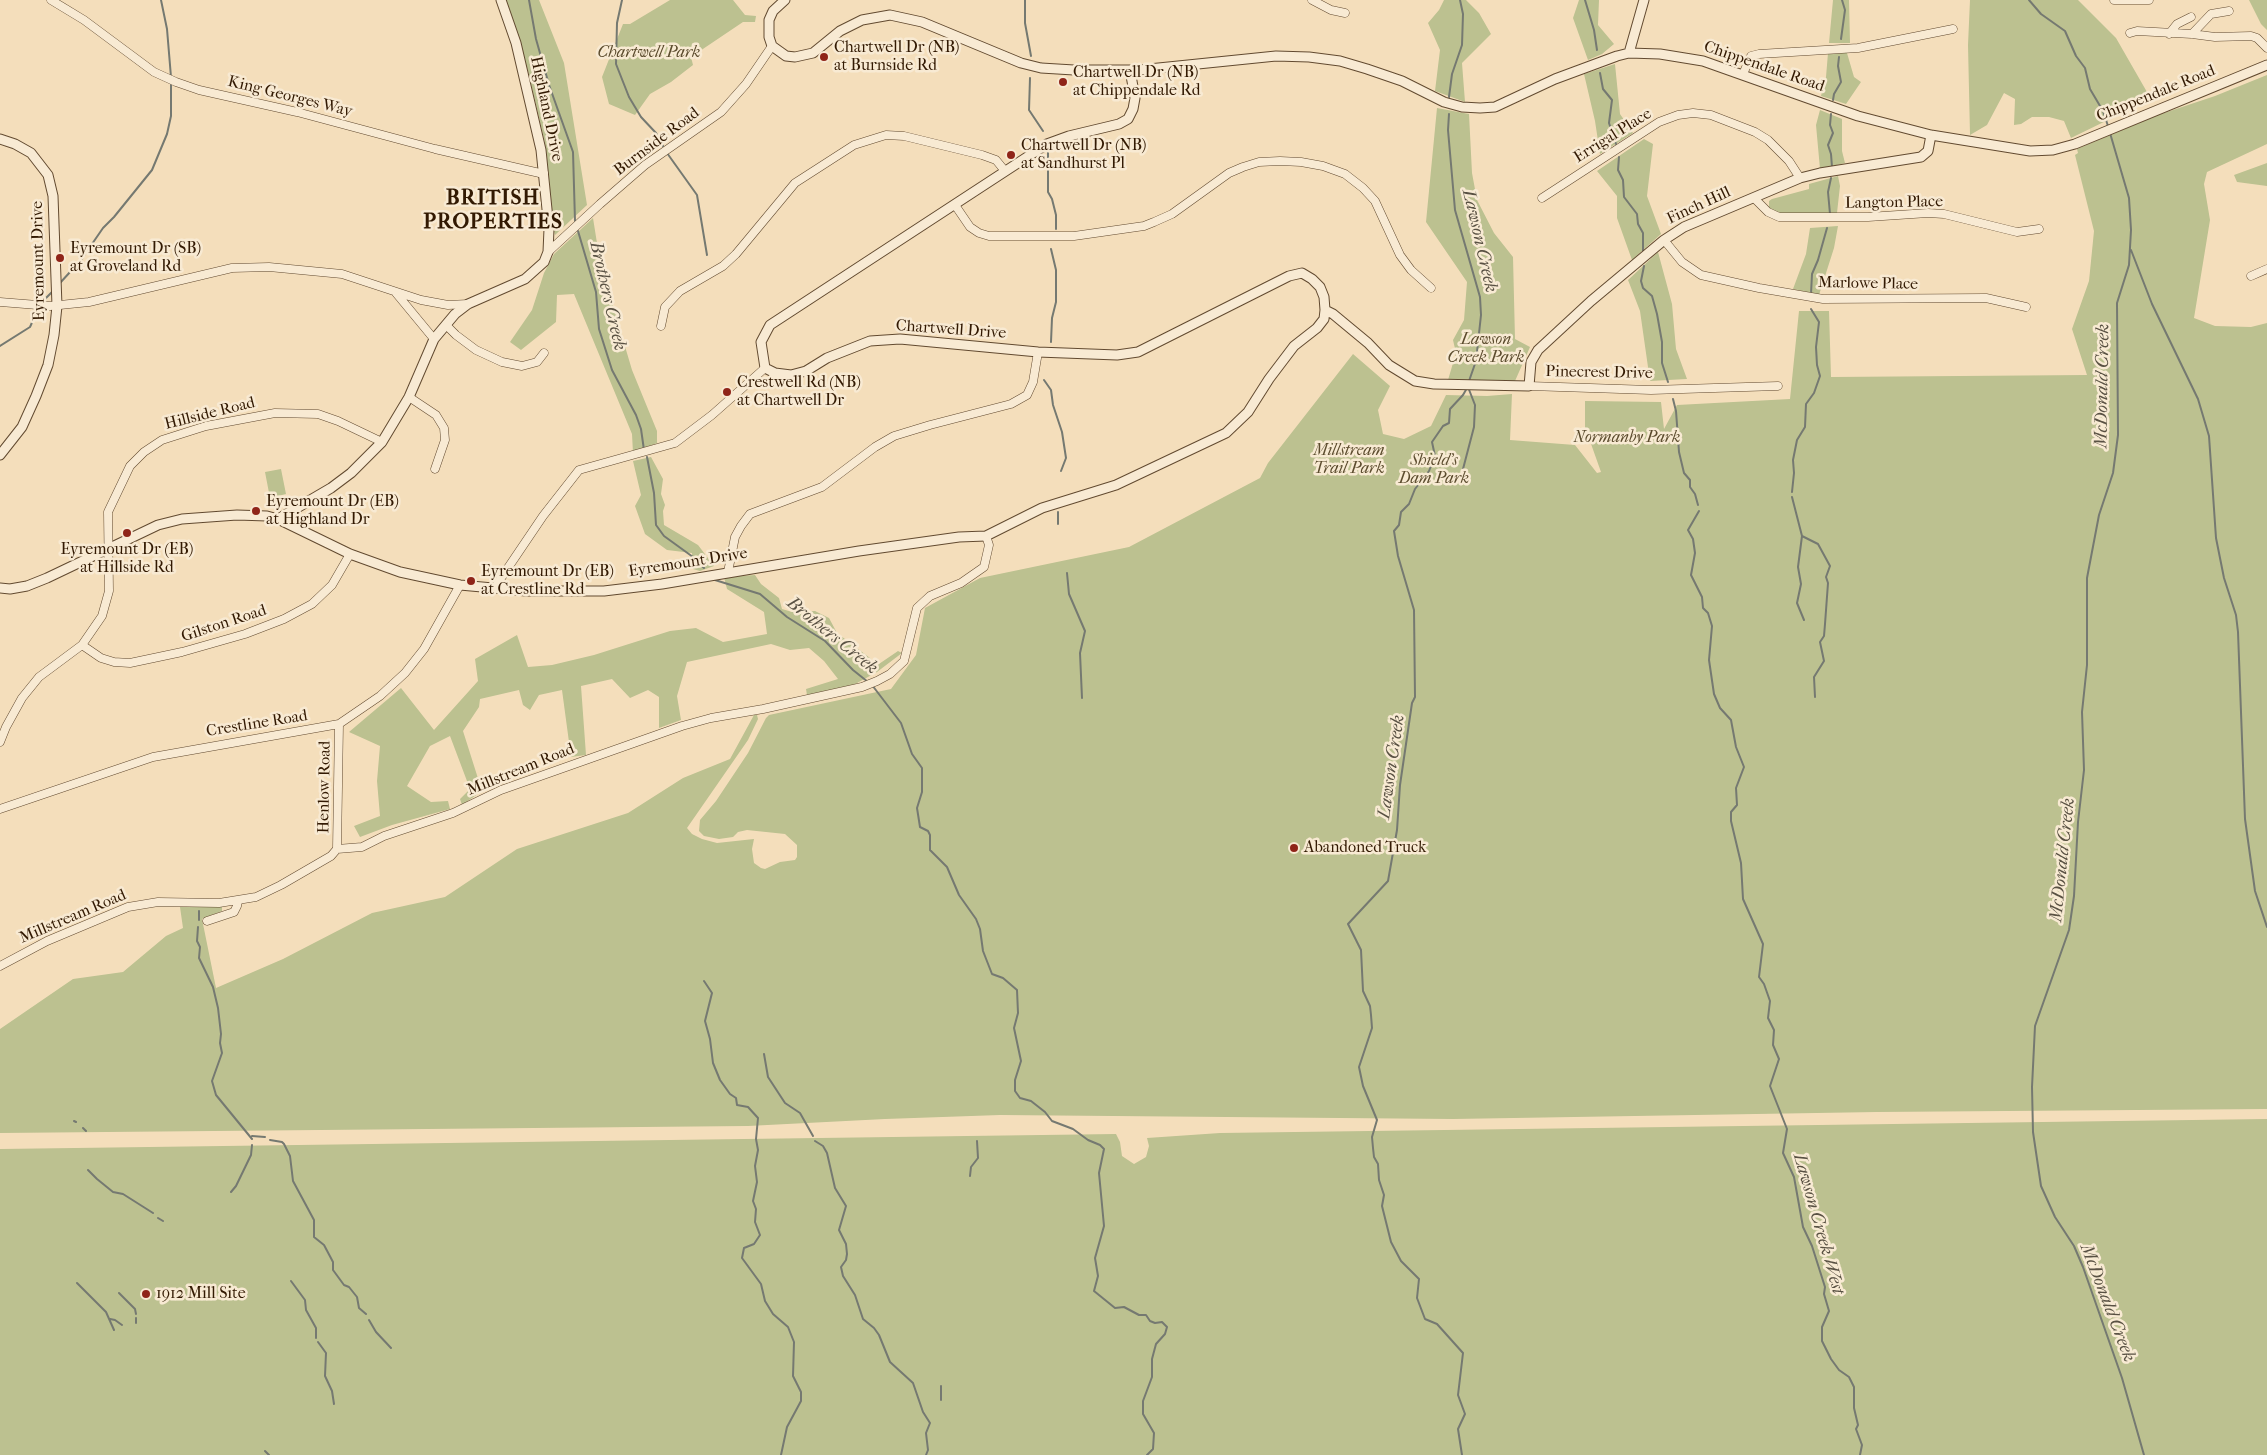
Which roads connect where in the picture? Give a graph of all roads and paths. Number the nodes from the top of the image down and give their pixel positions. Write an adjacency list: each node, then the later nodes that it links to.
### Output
1 (51, 0): 24 (street, King Georges Way)
2 (501, 0): 24 (street, Highland Drive)
3 (786, 0): 15 (street)
4 (1312, 0): 9 (street)
5 (1644, 0): 17 (street)
6 (2114, 0): 7 (street)
7 (2149, 0)
8 (2229, 11): 14 (street)
9 (1344, 13)
10 (2191, 17): 13 (street)
11 (1953, 29): 20 (street)
12 (2130, 33): 13 (street)
13 (2169, 34): 14 (street)
14 (2192, 34): 16 (street)
15 (772, 46): 19 (street); 31 (street, Burnside Road)
16 (2267, 48)
17 (1629, 53): 19 (street, Chippendale Road); 20 (street, Chippendale Road)
18 (2267, 66): 21 (street, Chippendale Road)
19 (1130, 70): 23 (street)
20 (1743, 74): 21 (street, Chippendale Road)
21 (1931, 136): 25 (street, Finch Hill)
22 (0, 139): 38 (street, Eyremount Drive)
23 (1005, 170): 28 (street); 42 (street)
24 (544, 174): 31 (street, Highland Drive)
25 (1800, 178): 26 (street, Errigal Place); 27 (street, Finch Hill)
26 (1542, 198)
27 (1755, 198): 29 (street, Langton Place); 30 (street, Finch Hill)
28 (955, 205): 34 (street); 46 (street)
29 (2039, 228)
30 (1664, 240): 39 (street, Marlowe Place); 47 (street, Finch Hill)
31 (548, 252): 37 (street)
32 (2267, 269): 33 (street)
33 (2251, 276)
34 (1431, 288)
35 (395, 291): 37 (street); 38 (street); 43 (street)
36 (0, 302): 38 (street)
37 (468, 304): 41 (street)
38 (57, 306): 51 (street, Eyremount Drive)
39 (2026, 307)
40 (1325, 310): 44 (street, Chartwell Drive); 47 (street, Pinecrest Drive); 54 (street)
41 (446, 325): 43 (street); 45 (street)
42 (660, 326)
43 (434, 339): 49 (street)
44 (1038, 352): 46 (street, Chartwell Drive); 57 (street)
45 (544, 353)
46 (765, 368): 59 (street)
47 (1529, 386): 48 (street, Pinecrest Drive)
48 (1778, 386)
49 (409, 398): 50 (street); 52 (street)
50 (382, 442): 53 (street); 55 (street, Hillside Road)
51 (0, 455)
52 (435, 469)
53 (278, 519): 55 (street, Eyremount Drive); 56 (street, Eyremount Drive)
54 (986, 536): 57 (street, Eyremount Drive); 65 (street, Millstream Road)
55 (109, 548): 60 (street, Eyremount Drive); 61 (street, Hillside Road)
56 (350, 554): 58 (street, Eyremount Drive); 61 (street, Gilston Road)
57 (728, 572): 59 (street, Eyremount Drive)
58 (460, 585): 59 (street, Eyremount Drive); 62 (street, Crestline Road)
59 (495, 587)
60 (0, 588)
61 (82, 645): 63 (street, Hillside Road)
62 (339, 724): 64 (street, Crestline Road); 65 (street, Henlow Road)
63 (0, 742)
64 (1, 806)
65 (337, 850): 66 (street, Millstream Road)
66 (238, 901): 67 (street); 68 (street, Millstream Road)
67 (207, 921)
68 (0, 966)

